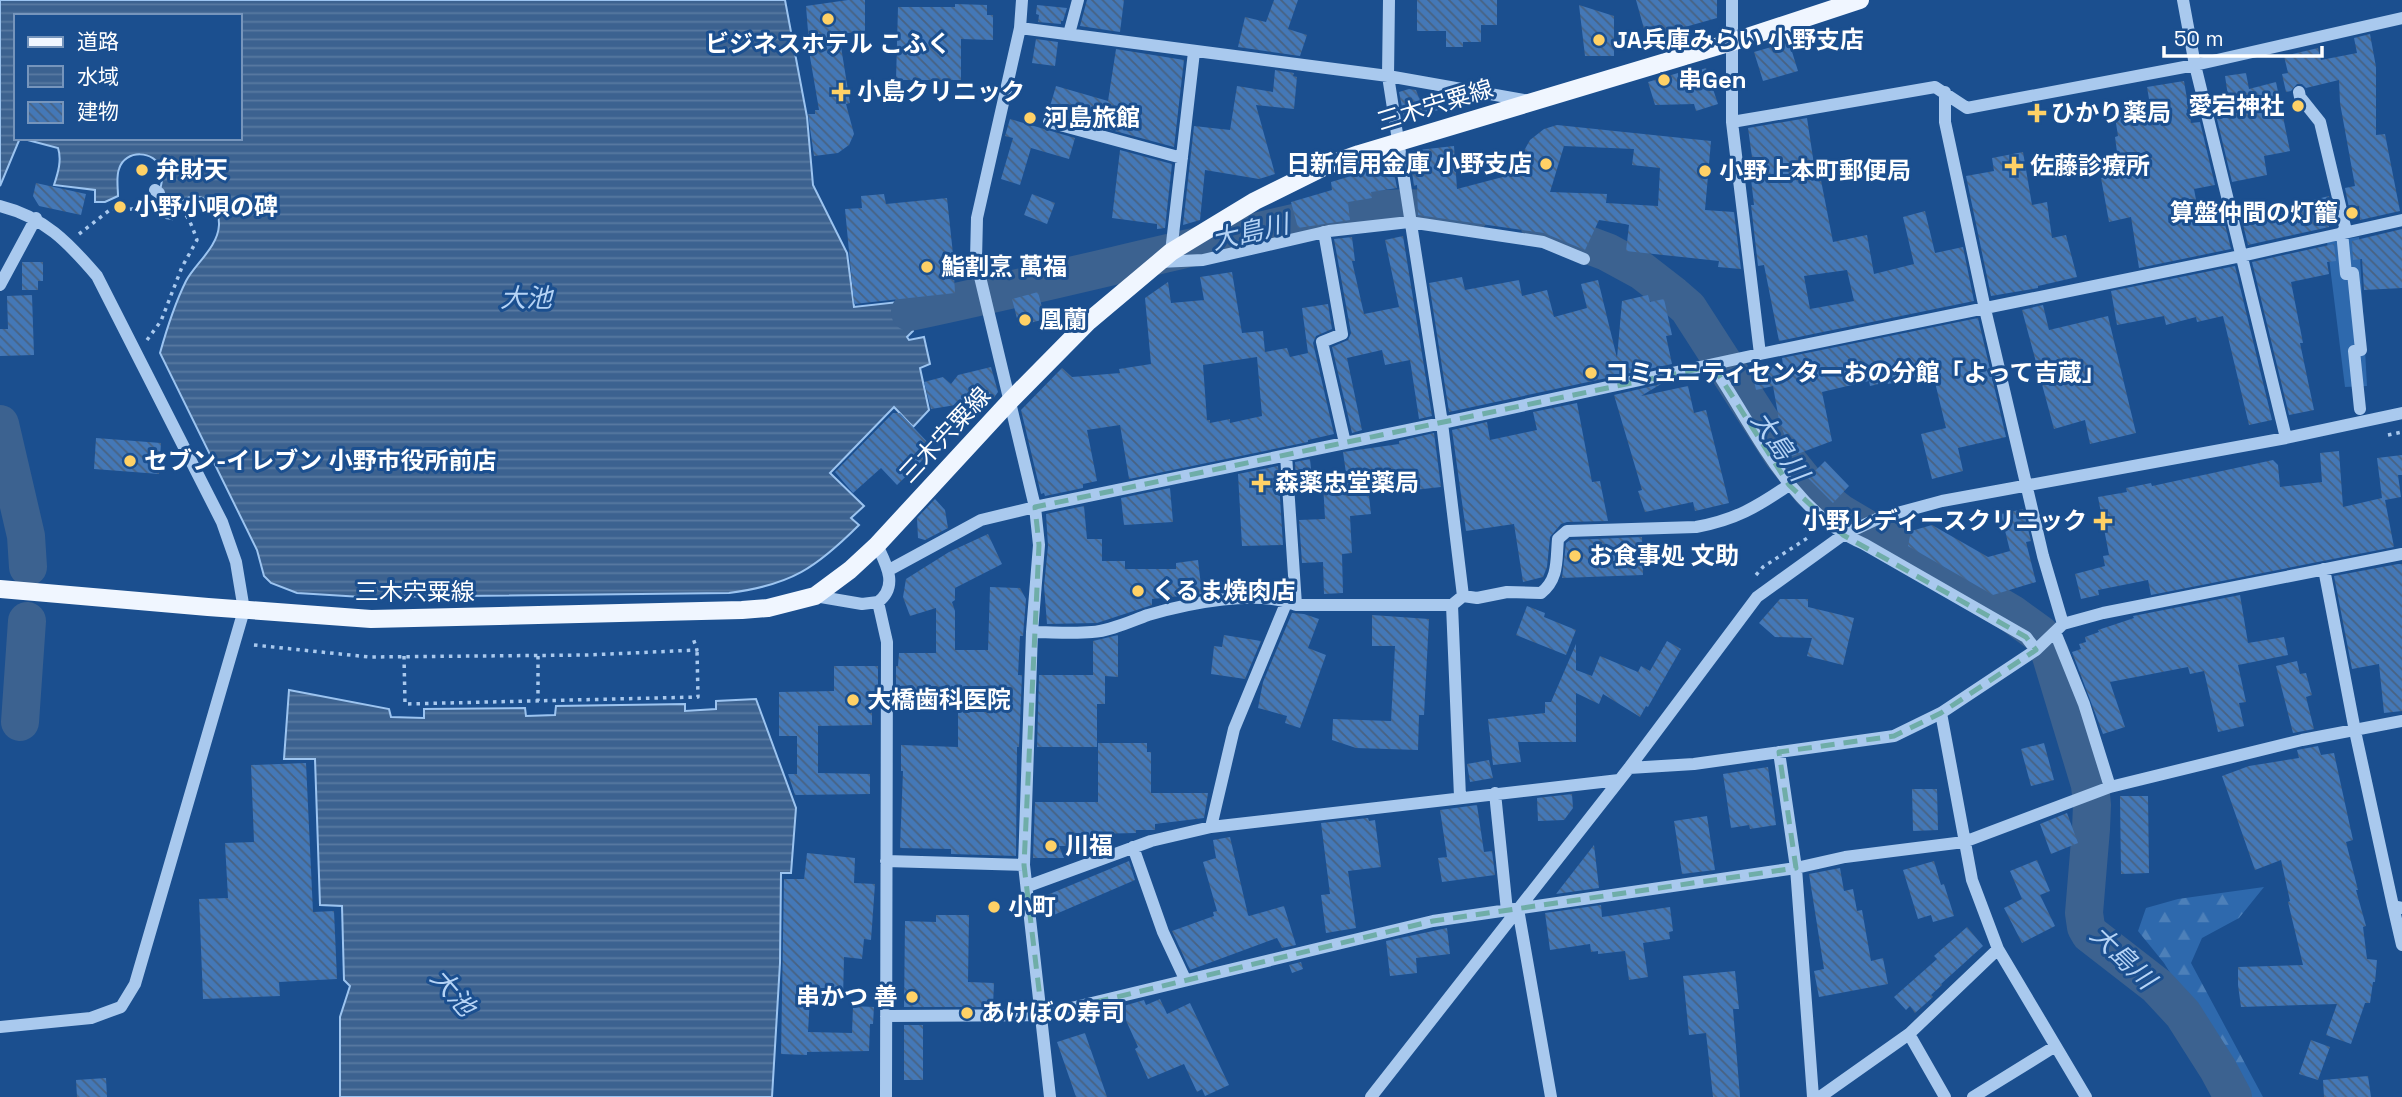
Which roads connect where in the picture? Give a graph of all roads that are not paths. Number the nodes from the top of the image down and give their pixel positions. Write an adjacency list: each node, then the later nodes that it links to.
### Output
1 (1022, 0): 8 (street)
2 (1078, 0): 9 (street)
3 (1389, 0): 13 (street)
4 (1732, 0): 10 (street)
5 (1860, 0): 10 (main road, 三木宍粟線)
6 (2183, 0): 12 (street)
7 (2402, 18): 12 (street)
8 (1020, 28): 9 (street); 34 (street)
9 (1069, 34): 11 (street)
10 (1732, 42): 16 (main road, 三木宍粟線); 18 (street)
11 (1194, 52): 13 (street); 20 (street)
12 (2195, 65): 14 (street); 27 (street)
13 (1388, 76): 16 (street); 19 (street)
14 (1945, 92): 18 (street); 31 (street)
15 (2299, 92): 26 (street)
16 (1534, 101): 19 (main road, 三木宍粟線)
17 (1049, 122): 20 (street)
18 (1732, 122): 32 (street)
19 (1398, 142): 24 (street); 28 (main road, 三木宍粟線)
20 (1182, 158): 28 (street)
21 (1, 206): 22 (street)
22 (36, 218): 30 (street); 55 (street)
23 (2402, 220): 26 (street)
24 (1409, 222): 25 (street); 29 (street); 37 (street)
25 (1324, 232): 28 (street); 39 (street)
26 (2344, 232): 27 (street); 35 (street)
27 (2243, 255): 31 (street); 38 (street)
28 (1165, 257): 34 (main road, 三木宍粟線)
29 (1584, 259)
30 (0, 285)
31 (1985, 309): 32 (street); 42 (street)
32 (1760, 354): 33 (street)
33 (1713, 366): 37 (street); 41 (street)
34 (1011, 400): 43 (street); 45 (main road, 三木宍粟線)
35 (2360, 409)
36 (2402, 413): 38 (street)
37 (1442, 423): 39 (street); 51 (street)
38 (2286, 438): 42 (street)
39 (1345, 443): 40 (street)
40 (1286, 455): 43 (street); 53 (street)
41 (1789, 485): 44 (street); 51 (street)
42 (2028, 485): 44 (street); 56 (street)
43 (1035, 507): 48 (street); 57 (street)
44 (1843, 535): 58 (street); 63 (street)
45 (877, 545): 48 (street); 50 (main road, 三木宍粟線)
46 (2402, 554): 47 (street)
47 (2324, 569): 56 (street); 61 (street)
48 (889, 570): 52 (street)
49 (0, 589): 55 (main road, 三木宍粟線)
50 (815, 596): 52 (street); 55 (main road, 三木宍粟線)
51 (1463, 596): 54 (street)
52 (878, 602): 71 (street)
53 (1292, 603): 54 (street); 57 (street); 68 (street)
54 (1452, 606): 67 (street)
55 (244, 610): 82 (street)
56 (2056, 631): 58 (street); 65 (street)
57 (1032, 632): 72 (street)
58 (2036, 650): 59 (street)
59 (1941, 713): 62 (street); 69 (street)
60 (2402, 721): 61 (street)
61 (2355, 731): 65 (street); 75 (street)
62 (1779, 752): 63 (street); 73 (street)
63 (1629, 768): 64 (street)
64 (1619, 780): 66 (street); 76 (street)
65 (2110, 787): 69 (street)
66 (1495, 793): 67 (street); 76 (street)
67 (1460, 797): 68 (street)
68 (1211, 827): 70 (street)
69 (1964, 842): 73 (street); 78 (street)
70 (1133, 847): 74 (street); 79 (street)
71 (886, 861): 72 (street); 81 (street)
72 (1024, 865): 74 (street)
73 (1796, 868): 76 (street); 89 (street)
74 (1028, 886): 80 (street)
75 (2398, 907): 77 (street)
76 (1513, 910): 79 (street); 87 (street); 88 (street)
77 (2402, 945)
78 (1998, 949): 83 (street); 84 (street)
79 (1185, 979): 80 (street)
80 (1042, 1014): 81 (street); 86 (street)
81 (886, 1016): 85 (street)
82 (0, 1027)
83 (1909, 1034): 90 (street); 91 (street)
84 (2054, 1047): 92 (street); 93 (street)
85 (886, 1097)
86 (1050, 1097)
87 (1371, 1097)
88 (1551, 1097)
89 (1813, 1097)
90 (1820, 1097)
91 (1945, 1097)
92 (1973, 1097)
93 (2086, 1097)

